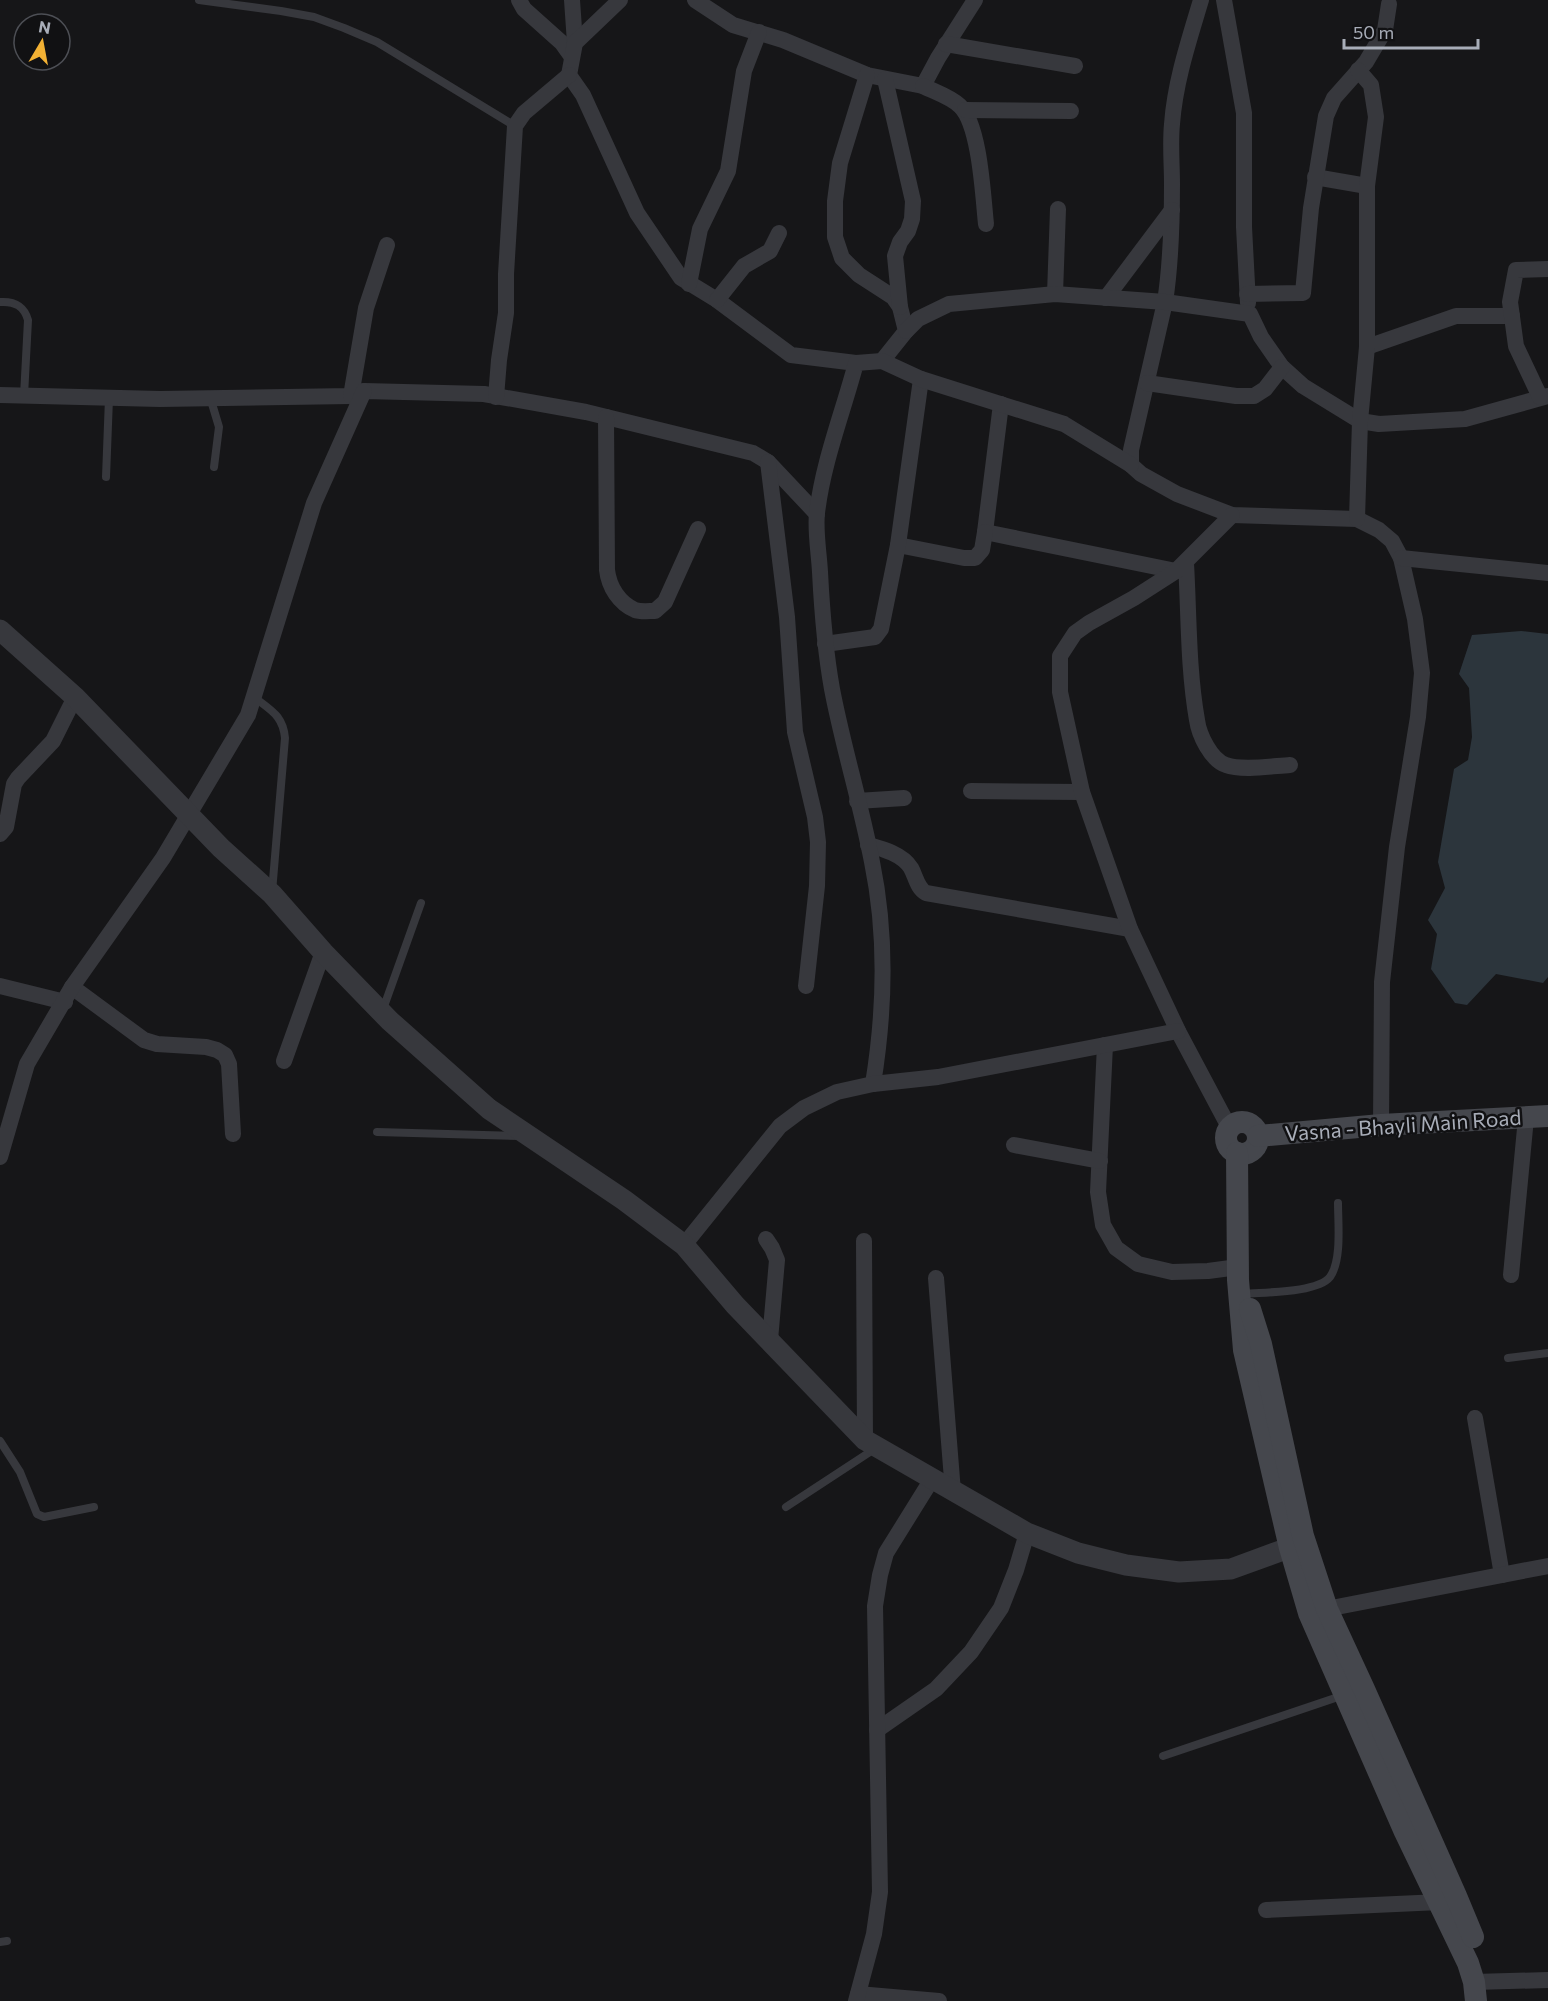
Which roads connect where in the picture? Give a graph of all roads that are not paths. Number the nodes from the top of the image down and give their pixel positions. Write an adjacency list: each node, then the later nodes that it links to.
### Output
1 (199, 0): 21 (lane)
2 (519, 0): 12 (street)
3 (572, 0): 12 (street)
4 (620, 0): 12 (street)
5 (695, 0): 10 (street)
6 (975, 0): 11 (street)
7 (1201, 0): 25 (street)
8 (1224, 0): 32 (street)
9 (1389, 4): 14 (street)
10 (759, 32): 16 (street); 30 (street)
11 (946, 45): 13 (street); 18 (street)
12 (573, 50): 15 (street)
13 (1076, 66)
14 (1358, 70): 22 (street); 23 (street)
15 (569, 75): 21 (street); 30 (street)
16 (867, 75): 17 (street); 37 (street)
17 (885, 79): 18 (street); 37 (street)
18 (923, 87): 19 (street)
19 (965, 110): 20 (street); 26 (street)
20 (1071, 111)
21 (520, 120): 51 (street)
22 (1315, 177): 23 (street); 32 (street)
23 (1367, 186): 41 (street)
24 (1058, 209): 31 (street)
25 (1172, 210): 33 (street); 36 (street)
26 (986, 224)
27 (779, 233): 34 (street)
28 (387, 245): 47 (street)
29 (1548, 269): 39 (street)
30 (689, 284): 34 (street)
31 (1055, 294): 33 (street); 40 (street)
32 (1246, 294): 38 (street)
33 (1106, 298): 36 (street)
34 (717, 300): 43 (street)
35 (0, 302): 49 (lane)
36 (1166, 302): 38 (street); 46 (street)
37 (900, 307): 40 (street)
38 (1250, 314): 44 (street)
39 (1512, 316): 41 (street); 52 (street)
40 (906, 331): 42 (street)
41 (1367, 347): 56 (street)
42 (882, 361): 43 (street); 45 (street)
43 (856, 363): 61 (street)
44 (1282, 367): 46 (street); 56 (street)
45 (921, 379): 54 (street); 66 (street)
46 (1147, 383): 58 (street)
47 (357, 394): 50 (street); 51 (street); 72 (street)
48 (0, 395): 49 (street)
49 (24, 396): 53 (street)
50 (210, 397): 53 (street); 59 (lane)
51 (496, 397): 55 (street)
52 (1544, 397): 56 (street)
53 (109, 398): 60 (lane)
54 (1001, 404): 58 (street); 65 (street)
55 (606, 417): 57 (street); 64 (street)
56 (1360, 422): 63 (street)
57 (768, 462): 61 (street); 87 (street)
58 (1131, 465): 62 (street)
59 (214, 467)
60 (106, 477)
61 (817, 514): 71 (street)
62 (1232, 515): 63 (street); 68 (street)
63 (1357, 519): 67 (street)
64 (698, 530)
65 (986, 532): 66 (street); 68 (street)
66 (898, 545): 71 (street)
67 (1401, 558): 69 (street); 95 (street)
68 (1181, 567): 74 (street); 76 (street)
69 (1548, 573)
70 (0, 630): 73 (street)
71 (825, 644): 78 (street)
72 (253, 697): 79 (street); 82 (lane)
73 (75, 698): 79 (street); 80 (street)
74 (1290, 765)
75 (971, 791): 76 (street)
76 (1082, 792): 84 (street)
77 (904, 798): 78 (street)
78 (857, 801): 81 (street)
79 (189, 814): 82 (street); 88 (street)
80 (0, 834)
81 (868, 845): 84 (street); 93 (street)
82 (272, 894): 85 (street)
83 (420, 903): 89 (lane)
84 (1130, 929): 90 (street)
85 (323, 952): 89 (street); 92 (street)
86 (0, 986): 88 (street)
87 (806, 986)
88 (68, 994): 98 (street); 103 (street)
89 (382, 1012): 100 (street)
90 (1178, 1031): 91 (street); 96 (street)
91 (1105, 1045): 93 (street); 104 (street)
92 (284, 1061)
93 (873, 1084): 108 (street)
94 (1537, 1117): 95 (main road, Vasna - Bhayli Main Road); 109 (street)
95 (1381, 1125): 99 (main road, Vasna - Bhayli Main Road)
96 (1229, 1127): 99 (main road); 102 (main road)
97 (377, 1132): 100 (lane)
98 (233, 1134)
99 (1258, 1136): 102 (main road)
100 (528, 1137): 108 (street)
101 (1014, 1145): 104 (street)
102 (1237, 1153): 111 (main road)
103 (0, 1157)
104 (1100, 1161): 111 (street)
105 (1338, 1203): 111 (lane)
106 (766, 1239): 112 (street)
107 (864, 1241): 117 (street)
108 (684, 1245): 112 (street)
109 (1511, 1275)
110 (936, 1278): 119 (street)
111 (1240, 1280): 123 (main road)
112 (770, 1341): 117 (street)
113 (1548, 1353): 114 (lane)
114 (1508, 1359)
115 (1475, 1419): 125 (street)
116 (0, 1442): 120 (lane)
117 (871, 1443): 118 (street); 121 (lane)
118 (932, 1479): 119 (street); 128 (street)
119 (953, 1491): 122 (street)
120 (94, 1507)
121 (786, 1507)
122 (1027, 1533): 123 (street); 128 (street)
123 (1297, 1545): 126 (main road)
124 (1548, 1566): 125 (street)
125 (1502, 1575): 126 (street)
126 (1318, 1611): 127 (main road)
127 (1355, 1692): 129 (lane); 130 (main road); 133 (main road)
128 (877, 1730): 134 (street)
129 (1163, 1756)
130 (1440, 1902): 131 (street); 133 (main road)
131 (1266, 1910)
132 (1548, 1980): 133 (street)
133 (1482, 1992)
134 (857, 1998): 135 (street)
135 (939, 2001)

